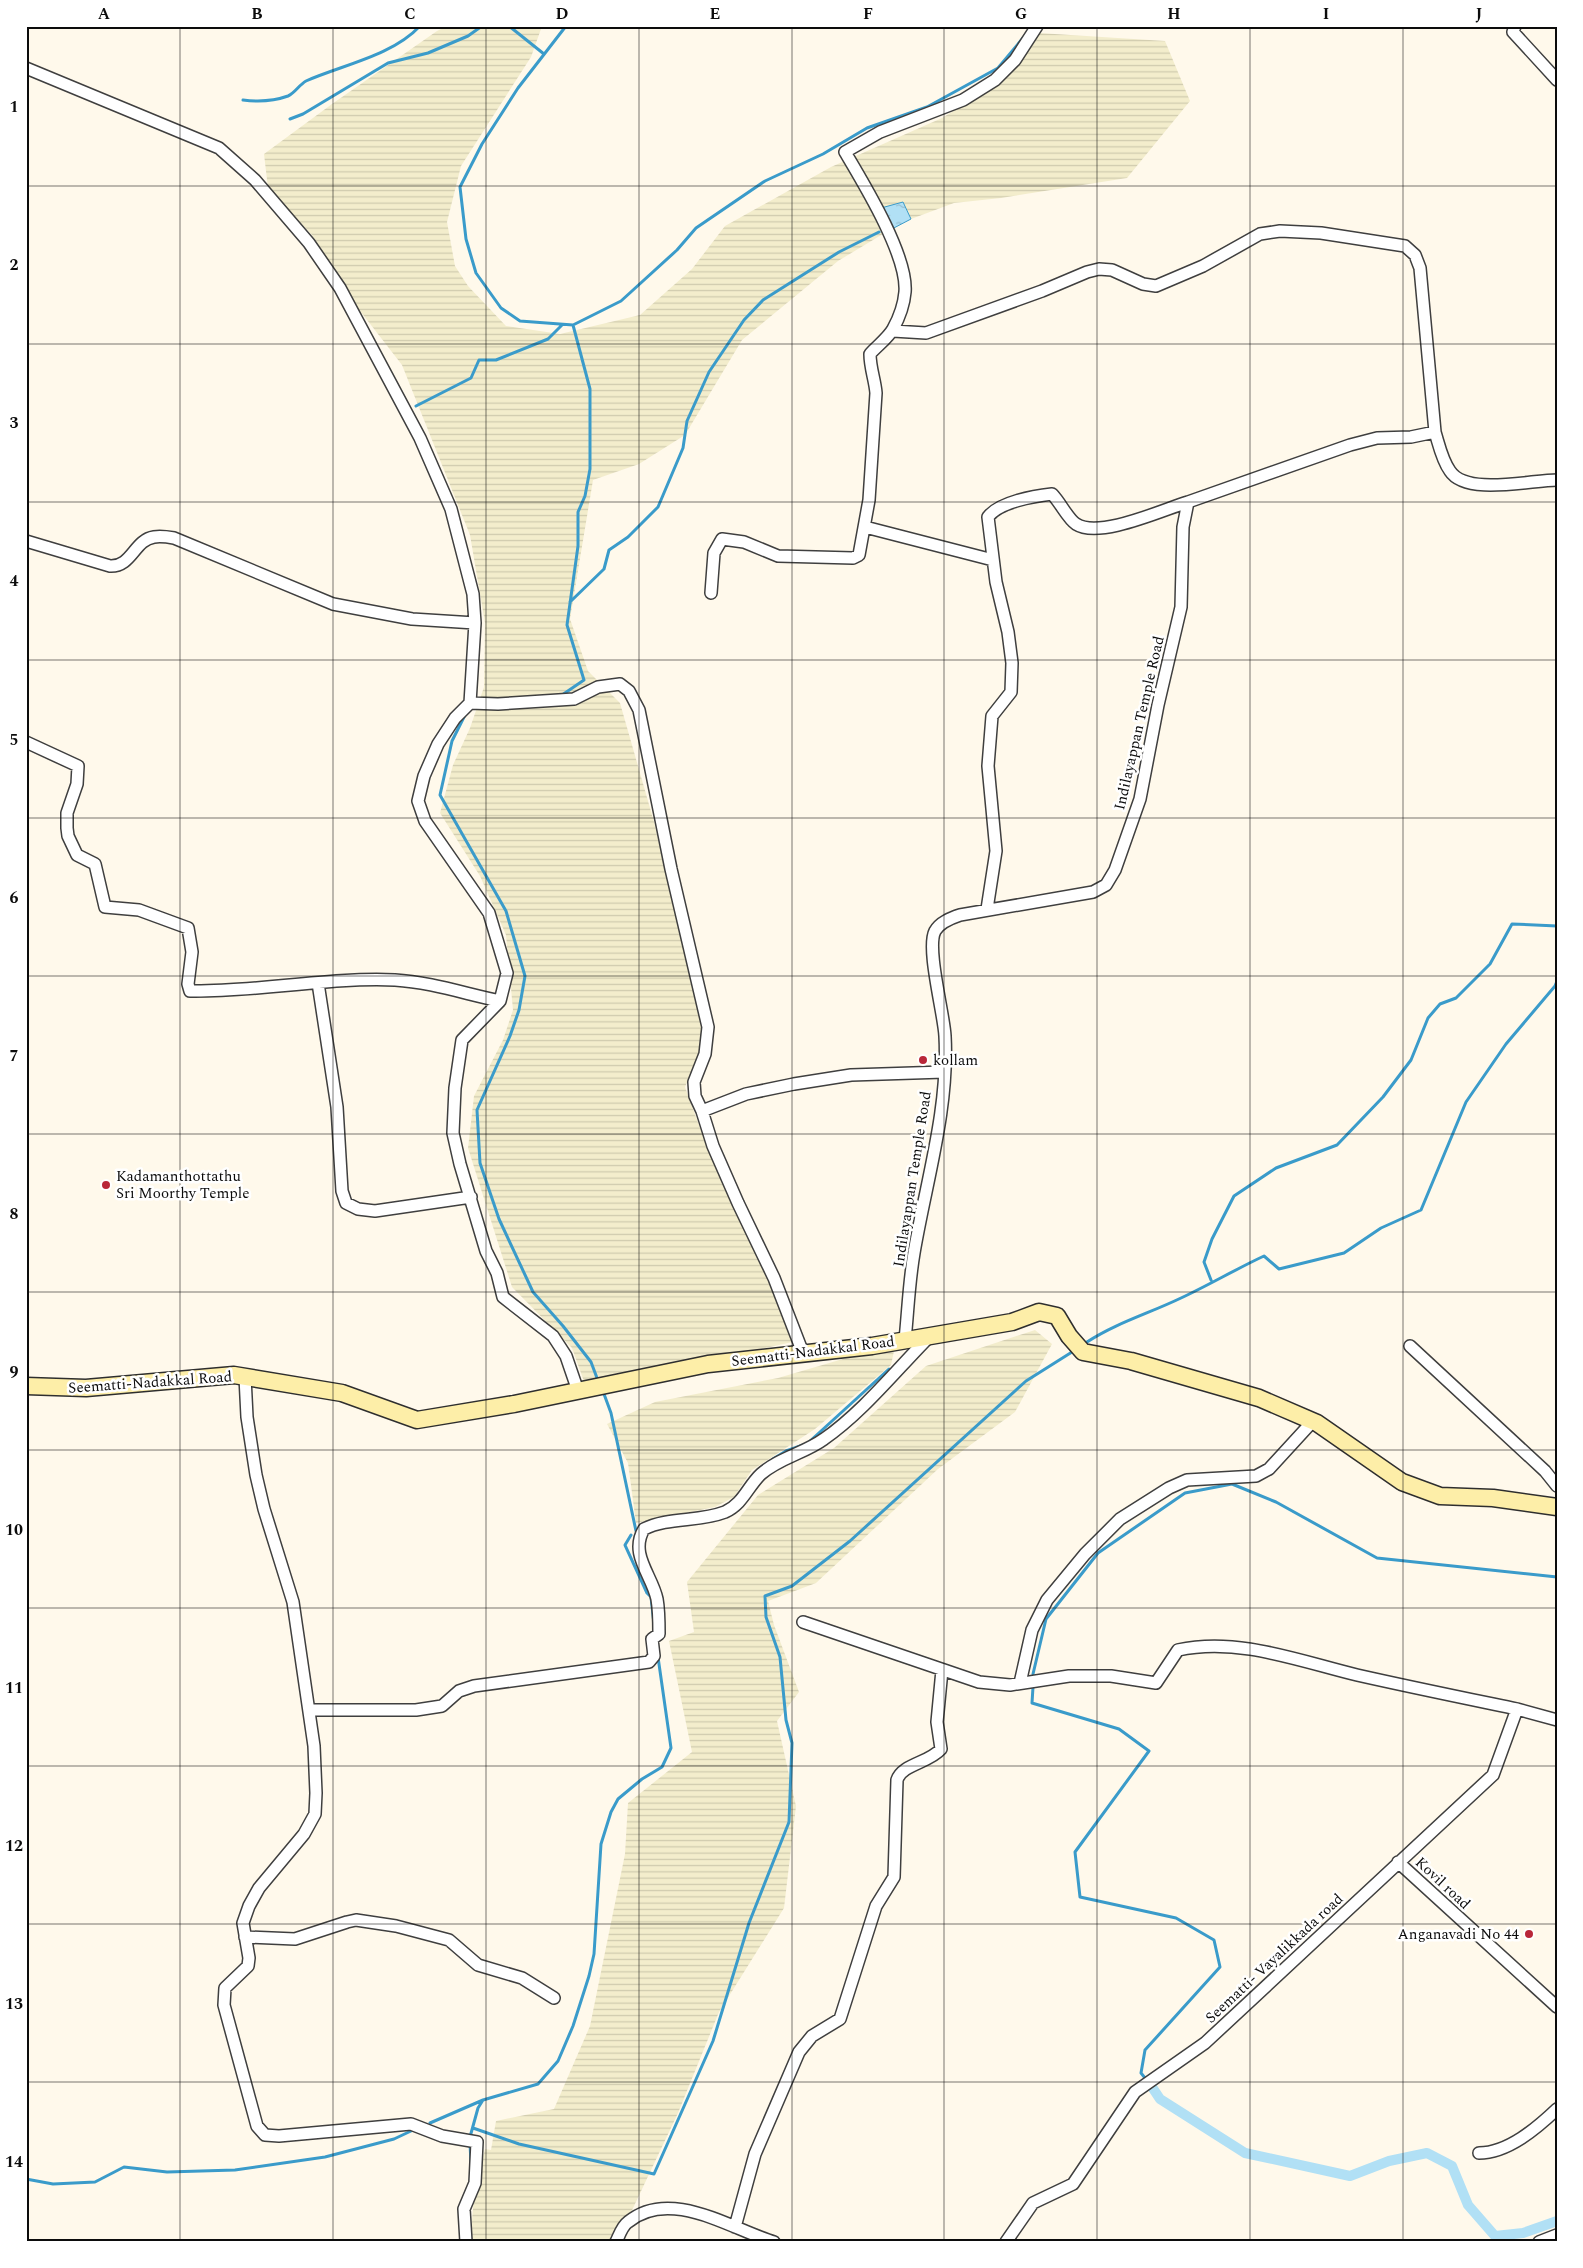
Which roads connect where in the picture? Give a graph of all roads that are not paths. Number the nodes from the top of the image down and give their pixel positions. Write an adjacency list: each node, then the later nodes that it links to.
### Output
1 (1038, 26): 5 (street)
2 (1515, 26): 4 (street)
3 (26, 68): 13 (street)
4 (1557, 80)
5 (892, 331): 6 (street); 9 (street)
6 (1434, 432): 7 (street); 8 (street)
7 (1557, 480)
8 (1188, 502): 11 (street); 16 (street, Indilayappan Temple Road)
9 (865, 527): 11 (street); 12 (street)
10 (26, 541): 13 (street)
11 (993, 560): 16 (street)
12 (711, 593)
13 (475, 623): 14 (street)
14 (470, 703): 18 (street); 20 (street)
15 (26, 742): 17 (street)
16 (987, 909): 19 (street, Indilayappan Temple Road)
17 (318, 982): 18 (street); 21 (street)
18 (500, 1001): 21 (street)
19 (944, 1072): 20 (street); 23 (street, Indilayappan Temple Road)
20 (702, 1111): 25 (street)
21 (471, 1198): 28 (street)
22 (930, 1336): 23 (street, Seematti-Nadakkal Road); 29 (street, Seematti-Nadakkal Road); 36 (street)
23 (905, 1340): 25 (street, Seematti-Nadakkal Road)
24 (1410, 1346): 30 (street)
25 (803, 1353): 28 (street, Seematti-Nadakkal Road)
26 (245, 1377): 27 (street, Seematti-Nadakkal Road); 28 (street, Seematti-Nadakkal Road); 36 (street)
27 (26, 1386)
28 (578, 1391)
29 (1313, 1421): 31 (street, Seematti-Nadakkal Road); 34 (street)
30 (1557, 1486)
31 (1557, 1507)
32 (803, 1622): 33 (street)
33 (942, 1670): 34 (street); 44 (street)
34 (1020, 1683): 35 (street)
35 (1517, 1709): 37 (street); 38 (street, Seematti- Vayalikkada road)
36 (309, 1710): 39 (street)
37 (1557, 1720)
38 (1398, 1862): 41 (street, Kovil road); 49 (street, Seematti- Vayalikkada road)
39 (245, 1937): 40 (street); 46 (street)
40 (554, 1998)
41 (1557, 2008)
42 (1557, 2109): 43 (street)
43 (1478, 2153)
44 (735, 2227): 47 (street); 48 (street)
45 (1557, 2235): 50 (street)
46 (466, 2242)
47 (616, 2242)
48 (774, 2242)
49 (1006, 2242)
50 (1539, 2242)

